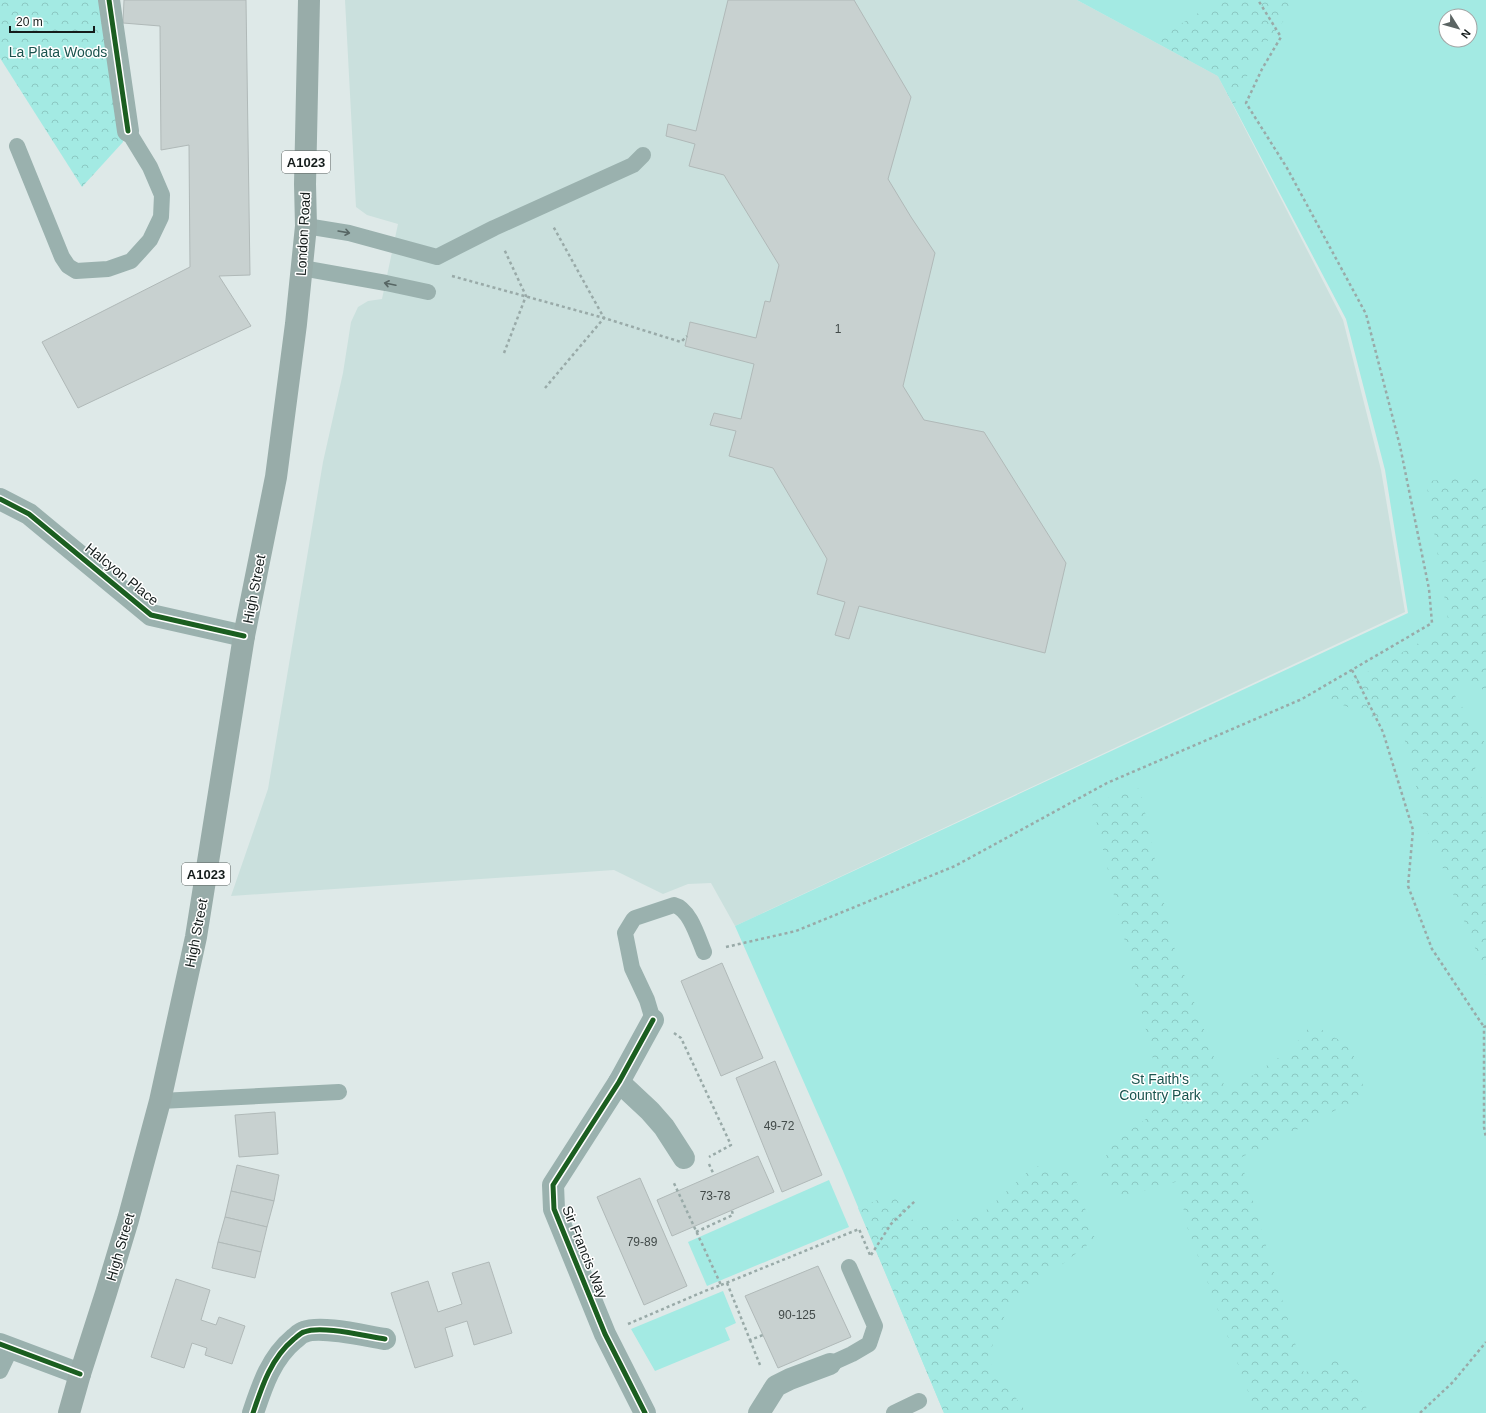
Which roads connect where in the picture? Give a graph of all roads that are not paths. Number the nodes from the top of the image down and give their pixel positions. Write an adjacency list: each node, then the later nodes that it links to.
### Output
1 (108, 0): 3 (street)
2 (309, 0): 6 (main road, London Road / A1023)
3 (128, 131): 4 (lane)
4 (17, 146)
5 (643, 155): 6 (lane, one-way to 5)
6 (306, 226): 7 (main road, London Road / A1023)
7 (302, 268): 8 (lane, one-way to 7); 9 (main road, London Road / A1023)
8 (428, 292)
9 (296, 324): 11 (main road, High Street / A1023)
10 (0, 500): 11 (street, Halcyon Place)
11 (244, 636): 16 (main road, High Street / A1023)
12 (704, 952): 13 (lane)
13 (654, 1020): 14 (street, Sir Francis Way)
14 (619, 1082): 17 (street); 27 (street, Sir Francis Way)
15 (339, 1092): 16 (lane)
16 (160, 1101): 23 (main road, High Street / A1023)
17 (684, 1158)
18 (849, 1266): 21 (lane)
19 (385, 1338): 26 (street)
20 (6, 1346): 22 (lane); 23 (street)
21 (830, 1364): 28 (street)
22 (0, 1371)
23 (80, 1374): 25 (main road, High Street / A1023)
24 (920, 1401): 29 (lane)
25 (69, 1413)
26 (253, 1413)
27 (645, 1413)
28 (760, 1413)
29 (894, 1413)

